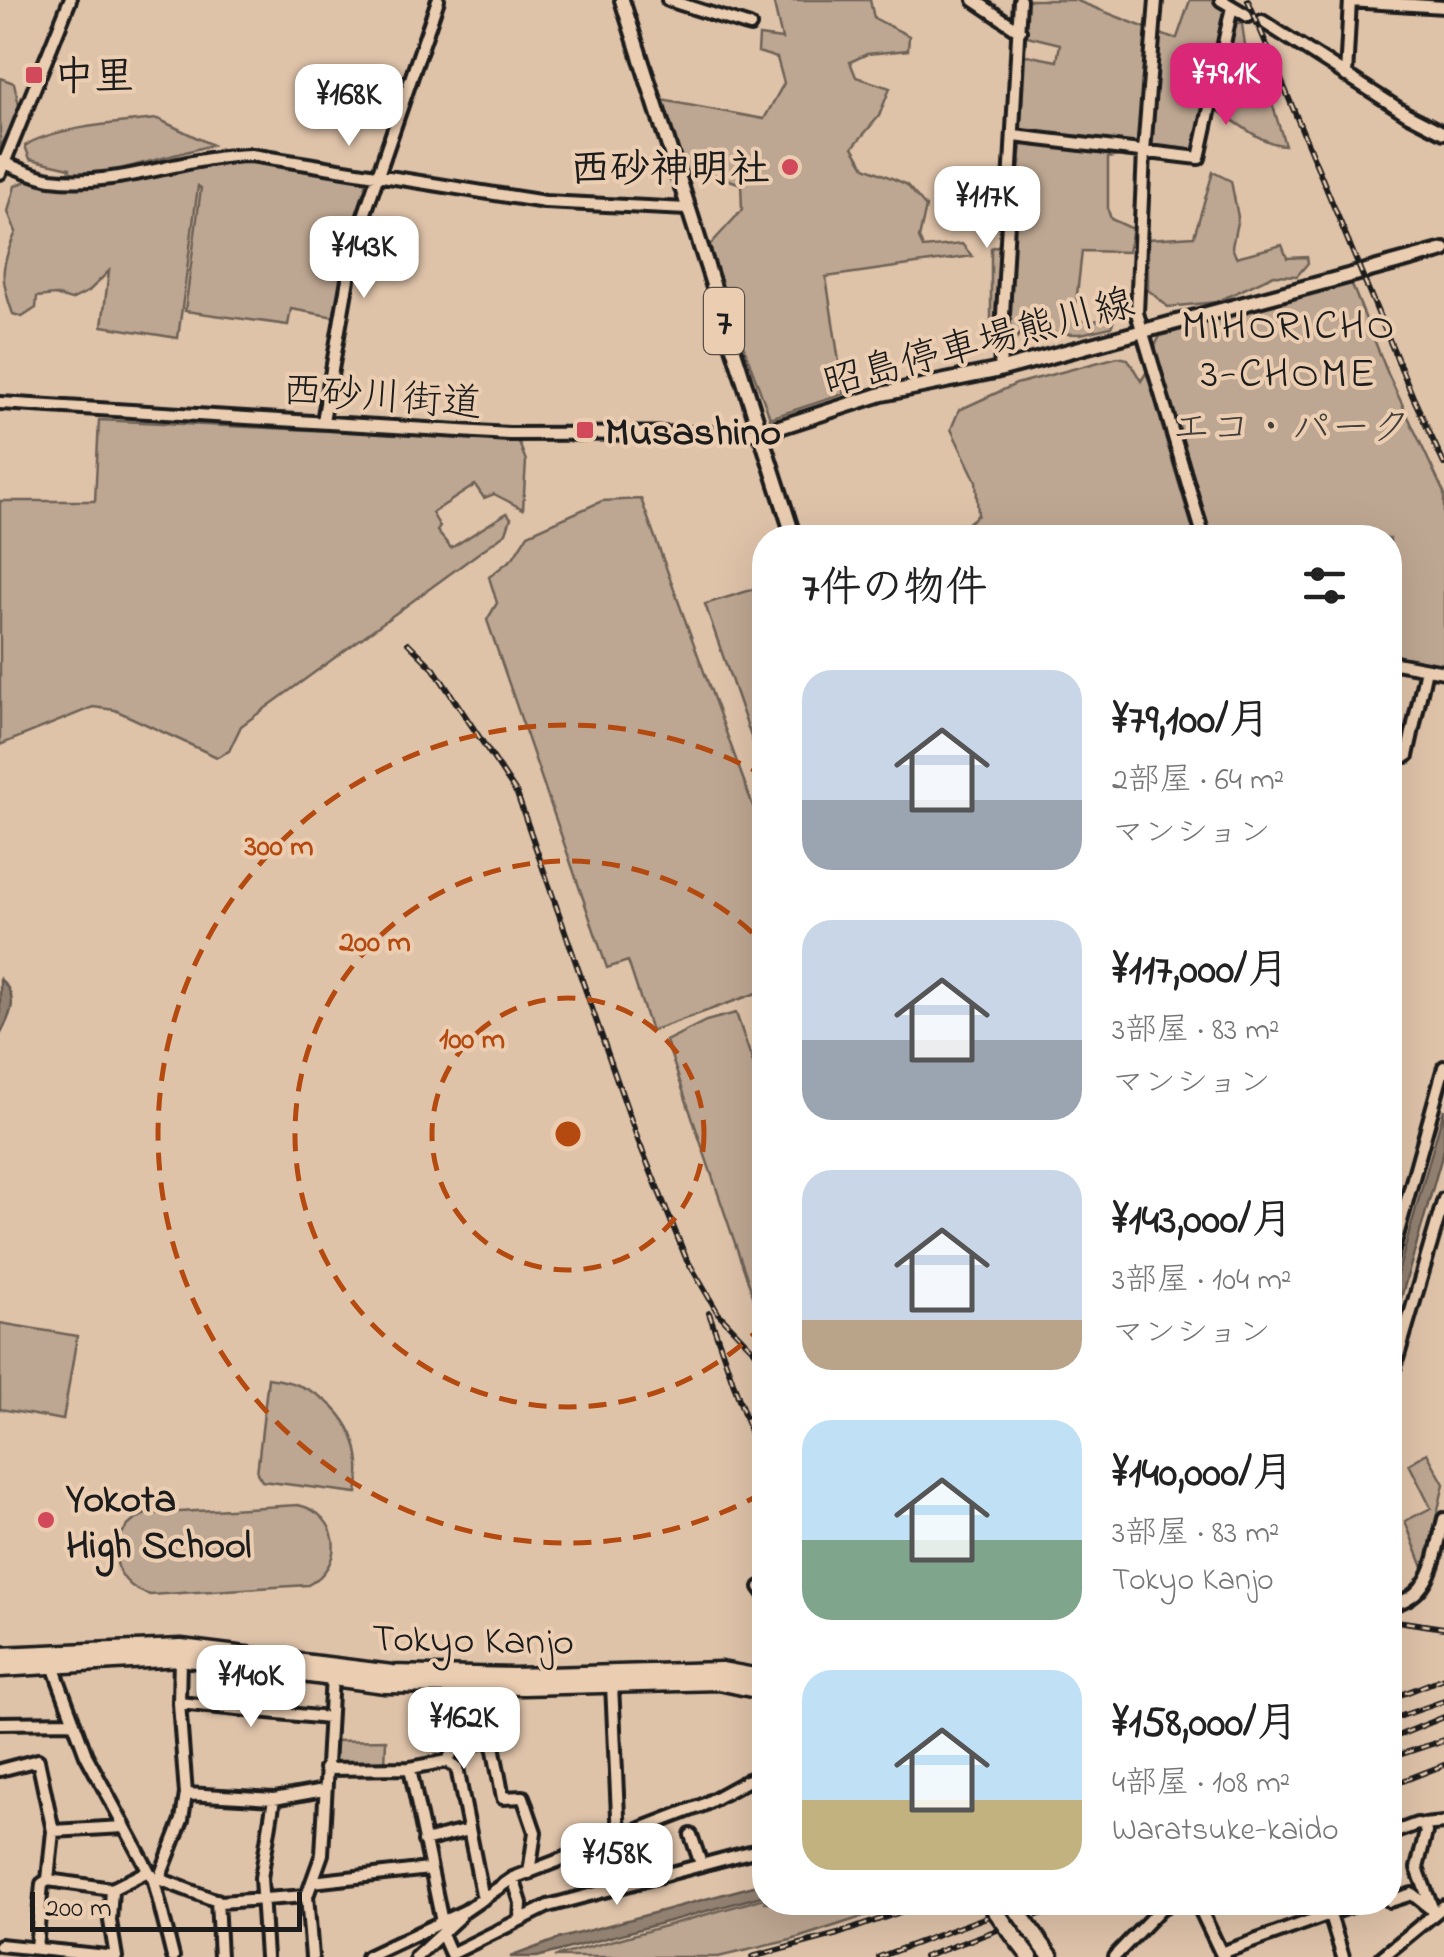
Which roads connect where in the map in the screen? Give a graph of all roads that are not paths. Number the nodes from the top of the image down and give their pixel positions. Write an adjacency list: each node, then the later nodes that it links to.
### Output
1 (70, 0): 20 (street)
2 (438, 0): 21 (street)
3 (622, 0): 22 (main road, 7)
4 (668, 0): 14 (street)
5 (974, 0): 15 (street)
6 (1020, 0): 15 (street)
7 (1156, 0): 19 (street)
8 (1221, 0): 11 (street)
9 (1350, 0): 10 (street); 16 (street)
10 (1444, 6)
11 (1232, 7): 12 (street); 19 (street)
12 (1248, 16)
13 (1262, 21): 16 (street)
14 (750, 26)
15 (1020, 31): 18 (street)
16 (1346, 76): 17 (street)
17 (1444, 133)
18 (1014, 136): 19 (street); 25 (street)
19 (1144, 152): 24 (street)
20 (1, 166): 21 (street)
21 (378, 174): 22 (street); 27 (street)
22 (687, 209): 28 (main road, 7)
23 (1444, 250): 24 (main road, 昭島停車場熊川線)
24 (1142, 332): 25 (main road, 昭島停車場熊川線); 30 (street)
25 (1000, 370): 28 (main road, 昭島停車場熊川線)
26 (0, 403): 27 (street, 西砂川街道)
27 (323, 420): 28 (street, 西砂川街道)
28 (761, 433): 29 (main road, 7)
29 (790, 525)
30 (1200, 525)
31 (1402, 664): 32 (street)
32 (1426, 669): 33 (street); 34 (street)
33 (1444, 672)
34 (1407, 756)
35 (1444, 1066): 37 (street)
36 (1444, 1198): 38 (street)
37 (1402, 1216)
38 (1434, 1231): 39 (street); 40 (street)
39 (1444, 1242)
40 (1402, 1342)
41 (1444, 1519): 42 (street)
42 (1402, 1603)
43 (0, 1655): 44 (highway, Tokyo Kanjo)
44 (52, 1658): 45 (highway, Tokyo Kanjo); 46 (highway, Tokyo Kanjo); 47 (highway, Tokyo Kanjo); 53 (street)
45 (180, 1658): 48 (highway, Tokyo Kanjo); 51 (street)
46 (0, 1669)
47 (752, 1674)
48 (332, 1676): 49 (highway, Tokyo Kanjo); 52 (street)
49 (612, 1684): 50 (highway, Tokyo Kanjo); 70 (street)
50 (752, 1689)
51 (179, 1703): 52 (street); 61 (street)
52 (328, 1718): 57 (street)
53 (74, 1722): 54 (street); 65 (street)
54 (0, 1724)
55 (448, 1761): 56 (street); 66 (street); 75 (street)
56 (410, 1768): 57 (street); 71 (street)
57 (325, 1769): 60 (street)
58 (0, 1770): 68 (street)
59 (752, 1778): 70 (street)
60 (324, 1790): 62 (street); 80 (street)
61 (186, 1794): 62 (street); 77 (street)
62 (274, 1799): 85 (street)
63 (1444, 1823): 64 (street)
64 (1423, 1825): 67 (street); 76 (street)
65 (124, 1827): 68 (street); 77 (street)
66 (470, 1830): 71 (street); 86 (street)
67 (1402, 1830)
68 (52, 1831): 79 (street)
69 (691, 1835): 73 (street)
70 (619, 1838): 75 (street)
71 (424, 1840): 74 (street)
72 (752, 1851): 73 (street)
73 (701, 1864): 96 (street)
74 (429, 1869): 80 (street); 97 (street)
75 (529, 1873): 78 (street)
76 (1418, 1876): 83 (street); 89 (street)
77 (154, 1877): 81 (street); 87 (street); 102 (street)
78 (513, 1878): 86 (street); 96 (street)
79 (48, 1880): 81 (street); 99 (street)
80 (312, 1882): 82 (street)
81 (112, 1889): 101 (street)
82 (307, 1896): 85 (street); 105 (street)
83 (1405, 1897): 84 (street); 89 (street)
84 (1402, 1898)
85 (262, 1899): 87 (street); 104 (street)
86 (483, 1899): 97 (street)
87 (217, 1900): 103 (street)
88 (1444, 1906): 89 (street)
89 (1434, 1913): 112 (street)
90 (999, 1915): 108 (highway, bridge)
91 (1020, 1915): 109 (highway, bridge)
92 (1154, 1915): 110 (street)
93 (1201, 1915): 100 (street)
94 (1312, 1915): 100 (street)
95 (1330, 1915): 111 (street)
96 (520, 1920): 97 (street)
97 (442, 1928): 106 (street); 107 (street)
98 (0, 1944): 99 (street)
99 (36, 1948): 101 (street)
100 (1222, 1955)
101 (116, 1957)
102 (173, 1957)
103 (220, 1957)
104 (266, 1957)
105 (312, 1957)
106 (367, 1957)
107 (416, 1957)
108 (1030, 1957)
109 (1052, 1957)
110 (1114, 1957)
111 (1343, 1957)
112 (1382, 1957)

